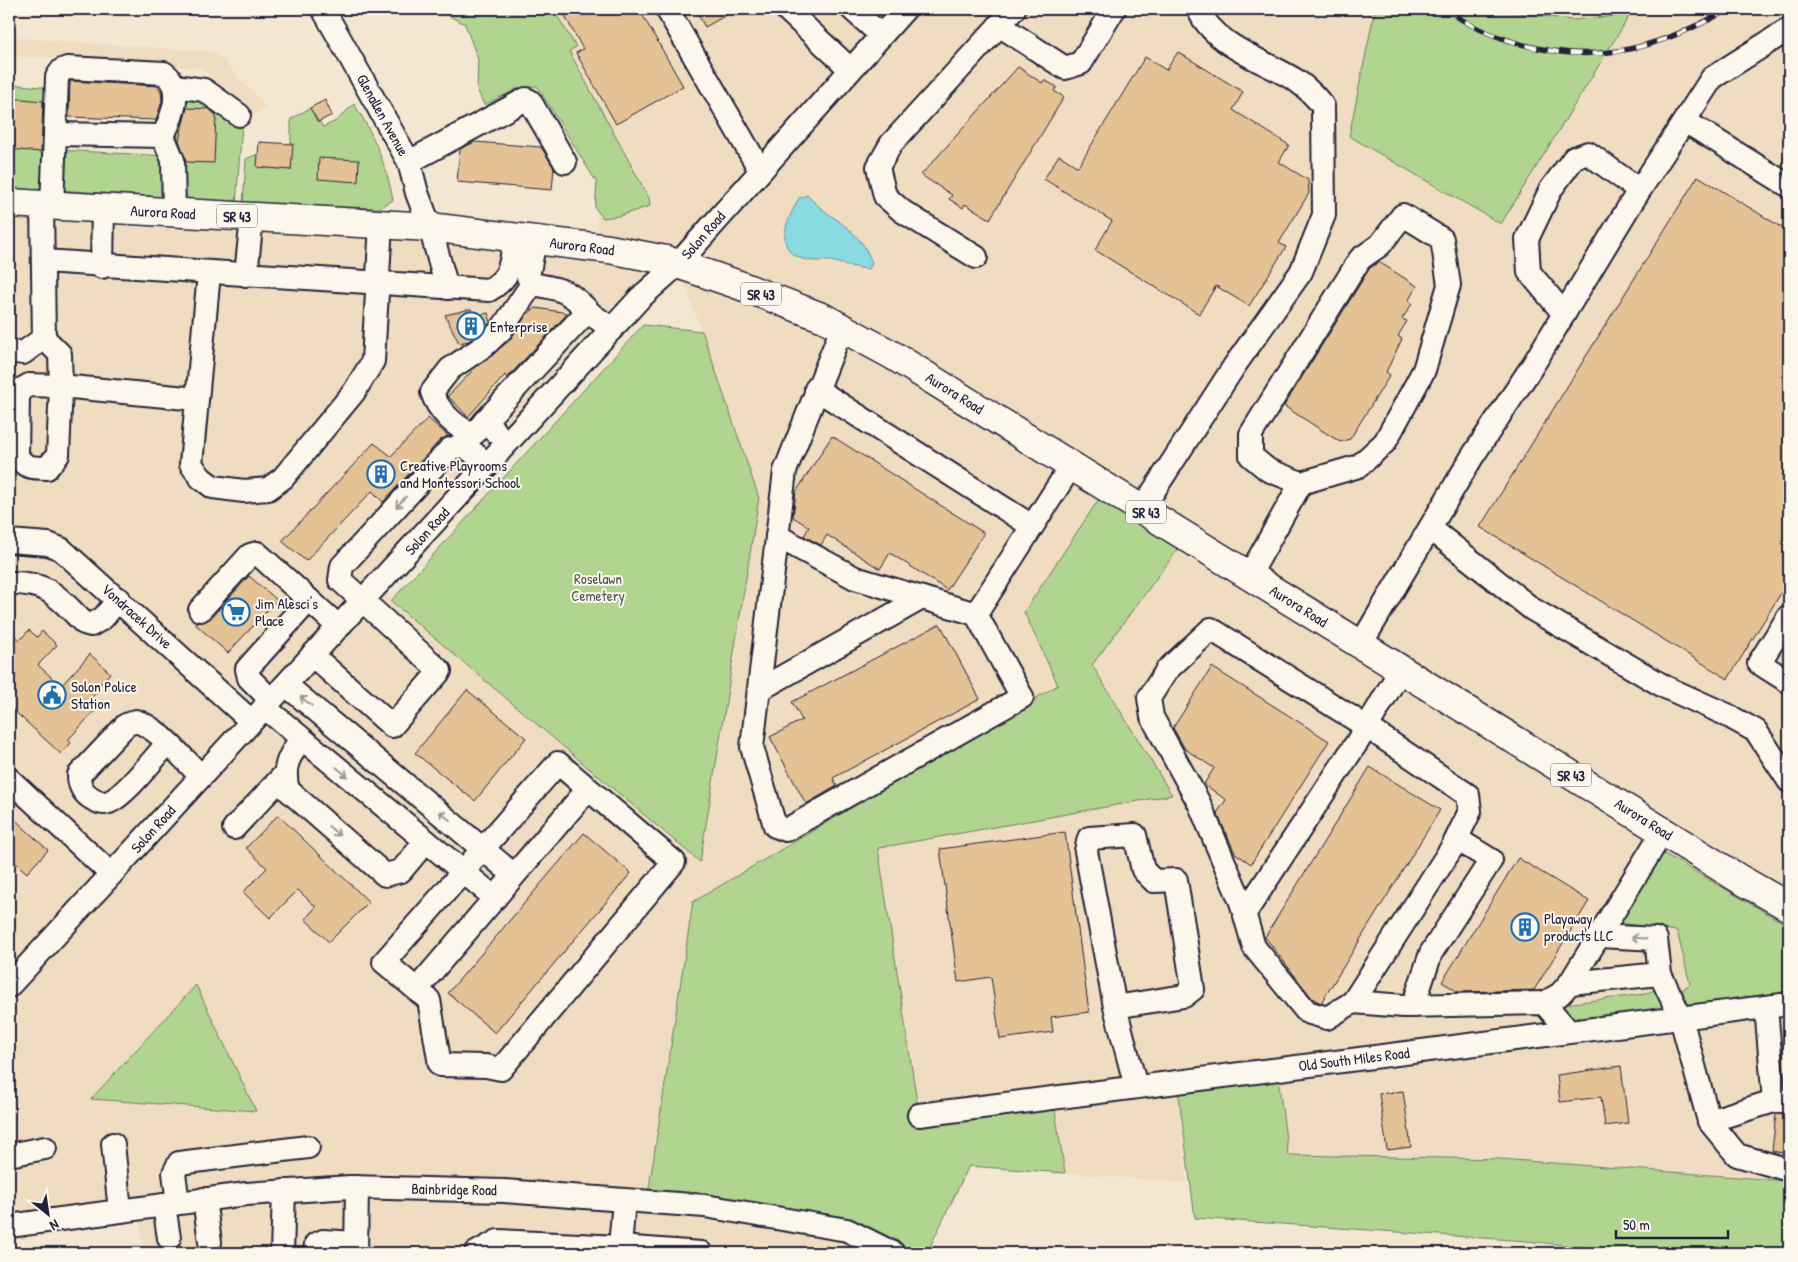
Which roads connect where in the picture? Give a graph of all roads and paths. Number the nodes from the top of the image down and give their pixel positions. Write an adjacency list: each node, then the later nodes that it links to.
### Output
1 (323, 9): 18 (street, Glenallen Avenue)
2 (667, 9): 20 (street)
3 (786, 9): 12 (street)
4 (852, 9): 11 (street)
5 (905, 9): 11 (street, Solon Road)
6 (1014, 9): 9 (street)
7 (1114, 9): 9 (street)
8 (1198, 9): 53 (street)
9 (999, 25): 31 (street)
10 (1789, 29): 15 (street)
11 (881, 35): 12 (street, Solon Road)
12 (850, 69): 20 (street, Solon Road)
13 (175, 86): 14 (street); 16 (street); 17 (street)
14 (239, 115)
15 (1685, 121): 21 (street); 22 (street)
16 (55, 134): 17 (street); 24 (street)
17 (163, 136): 26 (street)
18 (409, 162): 19 (street); 29 (street, Glenallen Avenue)
19 (565, 162)
20 (760, 170): 33 (street, Solon Road)
21 (1789, 186)
22 (1639, 190): 41 (street); 41 (street)
23 (9, 203): 24 (main road, Aurora Road / SR 43)
24 (47, 205): 25 (main road, Aurora Road / SR 43); 32 (street)
25 (103, 208): 26 (main road, Aurora Road / SR 43); 34 (street)
26 (174, 212): 27 (main road, Aurora Road / SR 43)
27 (252, 217): 28 (main road, Aurora Road / SR 43); 36 (street)
28 (381, 224): 29 (main road, Aurora Road / SR 43); 37 (street)
29 (430, 227): 30 (main road, Aurora Road / SR 43); 39 (street, Glenallen Avenue)
30 (525, 239): 33 (main road, Aurora Road / SR 43); 38 (street); 39 (street)
31 (976, 257)
32 (44, 261): 34 (street); 44 (street)
33 (678, 264): 42 (main road, Aurora Road / SR 43); 43 (street, Solon Road)
34 (102, 267): 35 (street)
35 (209, 273): 36 (street); 47 (street)
36 (246, 275): 37 (street)
37 (378, 284): 39 (street); 47 (street)
38 (532, 284): 40 (street); 48 (street)
39 (447, 288)
40 (591, 314): 43 (street); 48 (street)
41 (1564, 314): 55 (street)
42 (842, 328): 46 (street); 51 (main road, Aurora Road / SR 43)
43 (612, 329): 49 (street, Solon Road)
44 (44, 338): 45 (street); 47 (street)
45 (9, 351)
46 (816, 389): 54 (street); 56 (street)
47 (197, 399)
48 (485, 421): 49 (street)
49 (508, 442): 50 (street, Solon Road)
50 (488, 464): 63 (street, Solon Road); 63 (street, one-way to 63)
51 (1071, 466): 53 (main road, Aurora Road / SR 43); 54 (street)
52 (1301, 482): 52 (street); 58 (street)
53 (1142, 509): 58 (main road, Aurora Road / SR 43)
54 (1032, 526): 65 (street)
55 (1430, 528): 68 (street); 81 (street)
56 (777, 536): 60 (street); 72 (street)
57 (9, 541): 61 (street, Vondracek Drive)
58 (1249, 576): 68 (main road, Aurora Road / SR 43)
59 (9, 583): 61 (street)
60 (922, 598): 65 (street); 72 (street)
61 (119, 599): 73 (street, Vondracek Drive)
62 (309, 600): 64 (street); 67 (street); 73 (street)
63 (362, 602): 67 (street, Solon Road); 69 (street)
64 (200, 610)
65 (976, 614): 72 (street)
66 (1789, 616): 71 (street)
67 (339, 627): 69 (street, Solon Road)
68 (1361, 644): 70 (main road, Aurora Road / SR 43)
69 (312, 656): 73 (street, Solon Road)
70 (1401, 669): 75 (street); 84 (main road, Aurora Road / SR 43)
71 (1789, 682)
72 (759, 690)
73 (268, 703): 74 (street, one-way to 73); 77 (street); 79 (street, Solon Road)
74 (336, 726): 77 (street); 87 (street, one-way to 74)
75 (1367, 727): 85 (street); 93 (street); 93 (street)
76 (167, 744): 79 (street)
77 (308, 744): 78 (street); 86 (street, one-way to 86)
78 (284, 775): 83 (street); 86 (street, one-way to 86)
79 (201, 776): 89 (street, Solon Road)
80 (9, 779): 89 (street)
81 (1789, 781)
82 (588, 789): 87 (street); 90 (street); 98 (street)
83 (234, 828)
84 (1663, 831): 92 (main road, Aurora Road / SR 43); 94 (street)
85 (1457, 839): 99 (street); 103 (street)
86 (426, 841): 88 (street)
87 (482, 848): 88 (street); 90 (street)
88 (462, 871): 91 (street); 98 (street)
89 (111, 874): 97 (street, Solon Road)
90 (514, 875): 91 (street)
91 (495, 898): 98 (street)
92 (1789, 907)
93 (1245, 913): 99 (street)
94 (1599, 936): 95 (street, one-way to 94); 96 (street)
95 (1660, 974): 96 (street); 105 (street)
96 (1570, 983): 100 (street)
97 (9, 986)
98 (417, 989)
99 (1353, 1002): 103 (street)
100 (1544, 1003): 103 (street); 106 (street)
101 (1789, 1004): 104 (street, Old South Miles Road)
102 (1115, 1006): 102 (street); 107 (street)
103 (1413, 1006)
104 (1766, 1007): 105 (street, Old South Miles Road); 108 (street)
105 (1682, 1018): 106 (street, Old South Miles Road); 110 (street)
106 (1569, 1032): 107 (street, Old South Miles Road)
107 (1136, 1087): 109 (street, Old South Miles Road)
108 (1781, 1101): 110 (street)
109 (919, 1115)
110 (1709, 1121): 115 (street)
111 (113, 1144): 121 (street)
112 (308, 1147): 120 (street)
113 (45, 1148): 114 (street)
114 (9, 1155)
115 (1789, 1170)
116 (357, 1187): 117 (street, Bainbridge Road); 119 (street, Bainbridge Road); 126 (street)
117 (284, 1192): 118 (street, Bainbridge Road); 129 (street)
118 (204, 1199): 120 (street, Bainbridge Road); 124 (street)
119 (624, 1200): 127 (street); 133 (street, Bainbridge Road)
120 (171, 1204): 121 (street, Bainbridge Road); 123 (street)
121 (120, 1211): 122 (street, Bainbridge Road)
122 (9, 1226)
123 (169, 1238)
124 (210, 1242)
125 (502, 1247): 127 (street); 131 (street)
126 (356, 1248): 130 (street)
127 (620, 1250): 128 (street)
128 (678, 1252): 132 (street)
129 (282, 1253)
130 (315, 1253)
131 (476, 1253)
132 (701, 1253)
133 (893, 1253)

